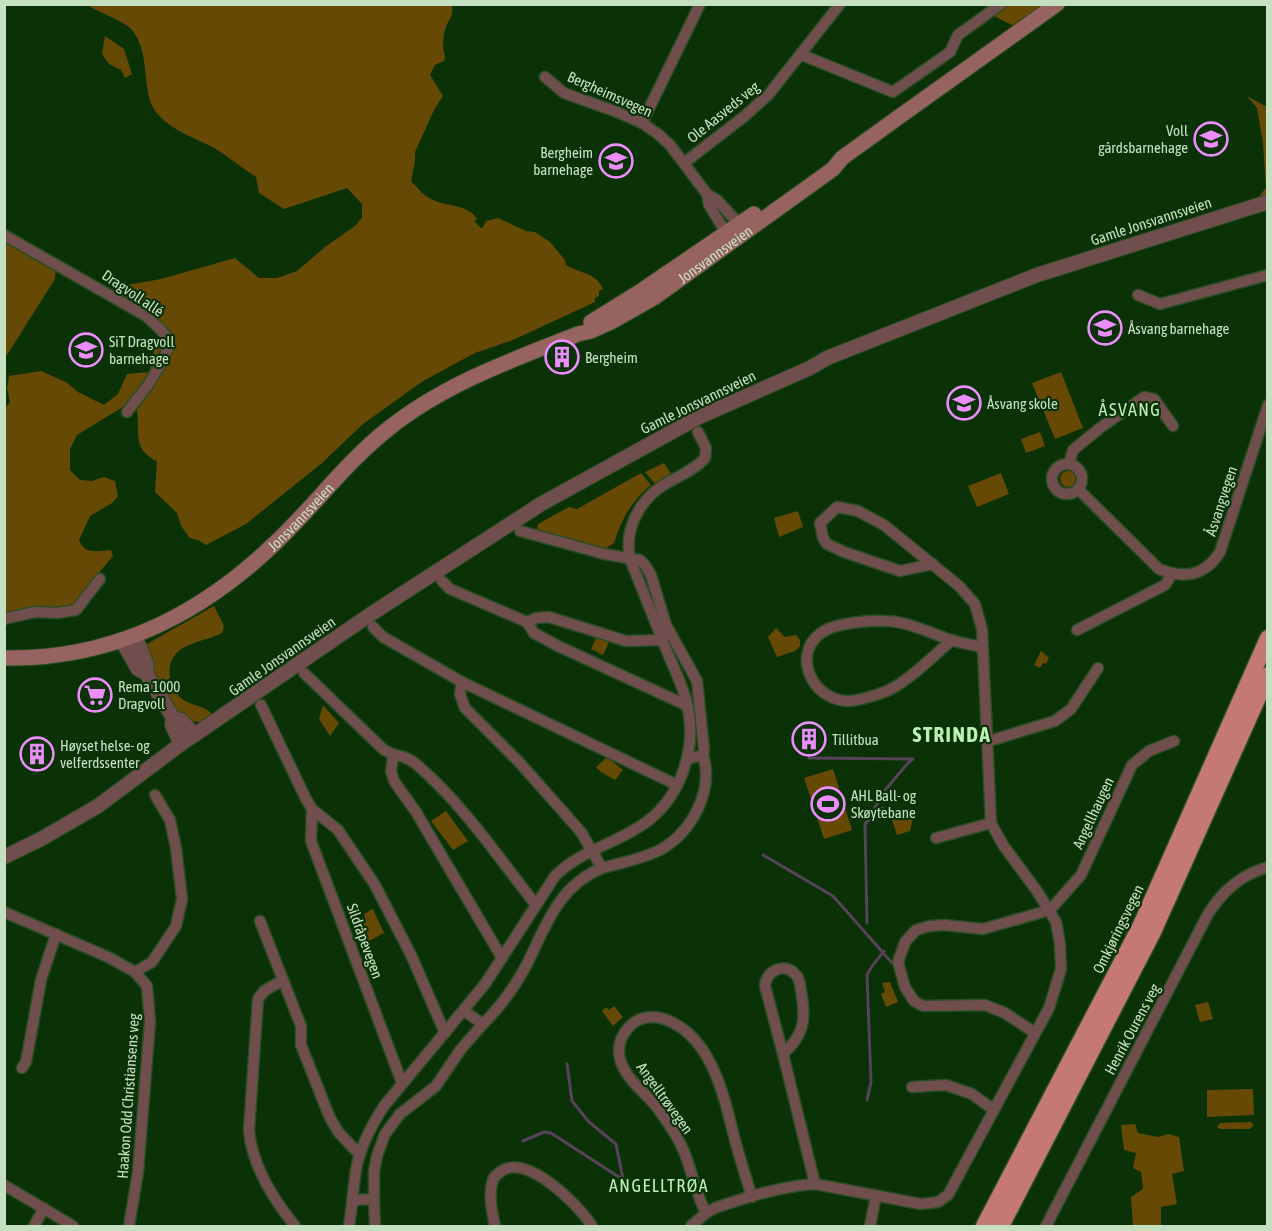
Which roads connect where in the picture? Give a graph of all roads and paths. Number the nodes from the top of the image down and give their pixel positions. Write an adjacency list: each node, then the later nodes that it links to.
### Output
1 (700, 4): 7 (street)
2 (840, 4): 5 (street, Ole Aasveds veg)
3 (1001, 4): 5 (street)
4 (1057, 4): 10 (main road, Jonsvannsveien)
5 (802, 55): 8 (street, Ole Aasveds veg)
6 (545, 77): 7 (street, Bergheimsvegen)
7 (642, 123): 8 (street, Bergheimsvegen)
8 (684, 163): 10 (street, Bergheimsvegen)
9 (1268, 202): 43 (street, Gamle Jonsvannsveien)
10 (734, 231): 30 (main road, Jonsvannsveien)
11 (4, 235): 15 (street, Dragvoll allé)
12 (1268, 275): 13 (street)
13 (1138, 295)
14 (1268, 405): 23 (street, Åsvangvegen)
15 (127, 412)
16 (1173, 426): 18 (street)
17 (698, 432): 21 (street)
18 (1069, 464): 19 (street); 19 (street)
19 (1078, 489): 23 (street)
20 (520, 531): 21 (street)
21 (635, 560): 32 (street); 47 (street)
22 (933, 564): 22 (street); 34 (street)
23 (1172, 574): 29 (street)
24 (100, 579): 26 (street)
25 (442, 581): 27 (street)
26 (4, 619)
27 (527, 622): 32 (street); 41 (street)
28 (373, 627): 39 (street)
29 (1077, 630)
30 (128, 638): 35 (main road, Jonsvannsveien); 42 (street)
31 (1268, 638): 95 (highway, Omkjøringsvegen)
32 (663, 640): 41 (street)
33 (952, 640): 33 (street); 34 (street)
34 (982, 647): 44 (street)
35 (4, 658)
36 (1098, 668): 44 (street)
37 (304, 673): 48 (street)
38 (1268, 675): 96 (highway)
39 (462, 682): 50 (street); 55 (street)
40 (261, 705): 52 (street, Sildråpevegen)
41 (688, 706): 49 (street)
42 (173, 718): 43 (street); 46 (street)
43 (195, 735): 46 (street, Gamle Jonsvannsveien)
44 (989, 741): 53 (street)
45 (1174, 741): 60 (street, Angellhaugen)
46 (182, 744): 56 (street, Gamle Jonsvannsveien)
47 (703, 755): 49 (street); 58 (street)
48 (393, 756): 59 (street); 64 (street)
49 (687, 759): 50 (street)
50 (677, 785): 55 (street)
51 (155, 795): 65 (street)
52 (312, 808): 69 (street, Sildråpevegen); 73 (street, Sildråpevegen)
53 (991, 823): 54 (street); 60 (street)
54 (936, 838)
55 (592, 850): 58 (street); 59 (street)
56 (4, 857)
57 (1268, 867): 97 (street, Henrik Ourens veg)
58 (602, 868): 68 (street)
59 (536, 905): 64 (street)
60 (1050, 910): 70 (street); 70 (street)
61 (4, 912): 63 (street)
62 (260, 921): 66 (street)
63 (56, 934): 65 (street); 72 (street)
64 (502, 958): 67 (street)
65 (135, 972): 88 (street, Haakon Odd Christiansens veg)
66 (283, 980): 76 (street); 89 (street)
67 (464, 1011): 68 (street); 69 (street)
68 (483, 1024): 81 (street)
69 (445, 1033): 73 (street)
70 (1035, 1033): 75 (street)
71 (783, 1054): 71 (street); 77 (street)
72 (22, 1068)
73 (402, 1083): 76 (street)
74 (912, 1088): 75 (street)
75 (994, 1110): 79 (street)
76 (360, 1155): 82 (street)
77 (816, 1184): 79 (street); 80 (street)
78 (4, 1185): 83 (street)
79 (876, 1196): 94 (street)
80 (752, 1197): 84 (street); 84 (street, Angelltrøvegen)
81 (374, 1199): 82 (street); 85 (street)
82 (353, 1200): 90 (street)
83 (44, 1208): 86 (street); 87 (street)
84 (706, 1213): 93 (street)
85 (375, 1224)
86 (34, 1227)
87 (73, 1227)
88 (129, 1227)
89 (295, 1227)
90 (349, 1227)
91 (495, 1227): 92 (street)
92 (592, 1227)
93 (691, 1227)
94 (870, 1227)
95 (984, 1227)
96 (1001, 1227)
97 (1046, 1227)

